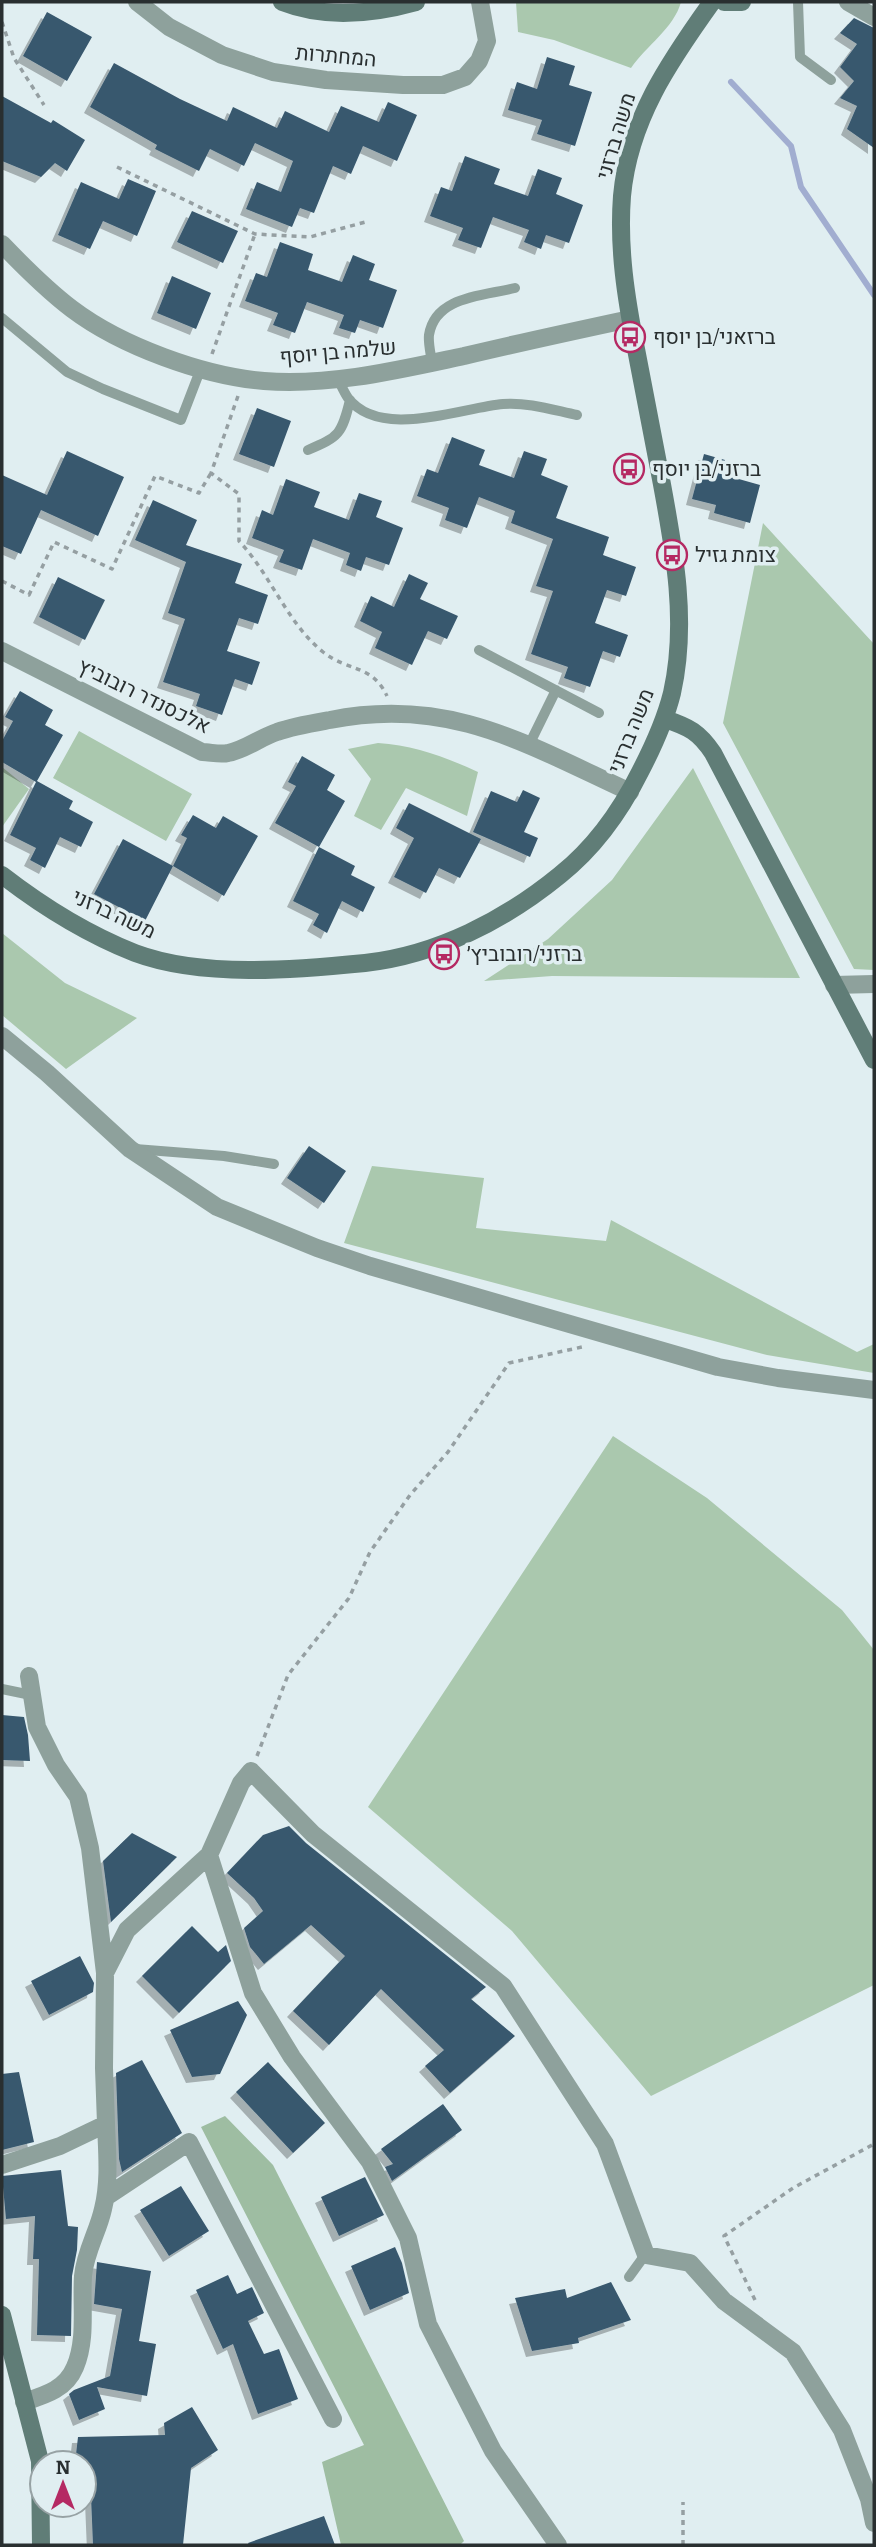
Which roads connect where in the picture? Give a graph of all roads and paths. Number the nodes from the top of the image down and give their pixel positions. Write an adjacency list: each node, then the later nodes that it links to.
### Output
1 (137, 2): 4 (street, המחתרות)
2 (282, 2): 3 (street)
3 (416, 2)
4 (480, 2)
5 (712, 2): 20 (street, משה ברזני)
6 (724, 2): 7 (street)
7 (742, 2)
8 (798, 2): 12 (lane)
9 (848, 2): 10 (street)
10 (874, 17)
11 (2, 22): 13 (path)
12 (831, 80)
13 (44, 105)
14 (117, 167): 16 (path)
15 (369, 221): 16 (path)
16 (255, 234): 22 (path)
17 (2, 244): 22 (street, שלמה בן יוסף)
18 (515, 288): 21 (lane)
19 (2, 318): 22 (lane)
20 (630, 318): 21 (street, שלמה בן יוסף); 35 (street, משה ברזני)
21 (432, 363): 24 (street, שלמה בן יוסף)
22 (204, 369): 23 (street, שלמה בן יוסף)
23 (244, 378): 24 (street, שלמה בן יוסף); 28 (path)
24 (338, 379): 25 (lane)
25 (350, 400): 26 (lane); 27 (lane)
26 (577, 415)
27 (308, 450)
28 (211, 473): 29 (path); 33 (path)
29 (2, 581)
30 (479, 650): 32 (lane)
31 (2, 651): 33 (street, אלכסנדר רובוביץ)
32 (556, 690): 34 (lane); 36 (lane)
33 (395, 713): 36 (street, אלכסנדר רובוביץ)
34 (599, 713)
35 (665, 719): 37 (street, משה ברזני); 40 (street)
36 (529, 746): 37 (street, אלכסנדר רובוביץ)
37 (630, 792): 38 (street, משה ברזני)
38 (2, 875)
39 (874, 984): 40 (street)
40 (834, 985): 42 (street)
41 (2, 1036): 43 (street)
42 (874, 1060)
43 (130, 1149): 44 (lane); 45 (street)
44 (274, 1164)
45 (607, 1335): 46 (street); 50 (path)
46 (874, 1390)
47 (29, 1676): 49 (street)
48 (2, 1689): 49 (lane)
49 (32, 1695): 52 (street)
50 (251, 1771): 51 (street); 57 (street)
51 (209, 1855): 52 (street); 66 (street)
52 (105, 1973): 53 (street)
53 (106, 2124): 55 (street); 56 (street)
54 (874, 2144): 59 (path)
55 (2, 2165)
56 (106, 2197): 61 (street); 62 (street)
57 (645, 2255): 58 (lane); 64 (street)
58 (629, 2277)
59 (756, 2303)
60 (2, 2315): 61 (street)
61 (24, 2402): 65 (street)
62 (333, 2419)
63 (683, 2502): 67 (path)
64 (874, 2523)
65 (41, 2545)
66 (558, 2545)
67 (683, 2545)

